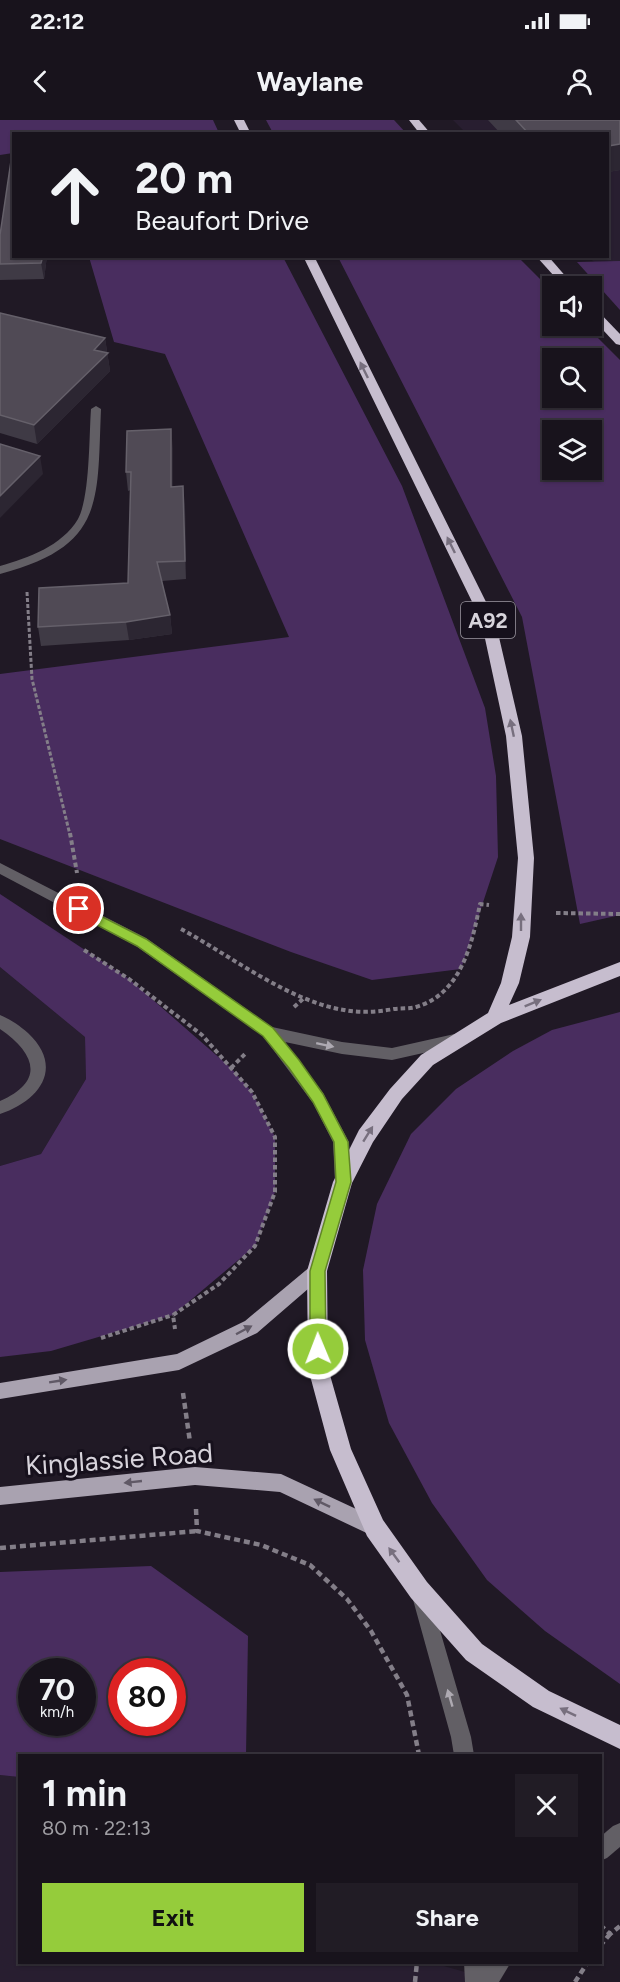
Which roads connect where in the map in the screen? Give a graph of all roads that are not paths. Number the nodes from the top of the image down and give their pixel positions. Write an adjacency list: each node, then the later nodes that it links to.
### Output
1 (414, 120): 2 (highway)
2 (424, 132)
3 (309, 258): 12 (highway, A92, one-way to 3)
4 (543, 258): 5 (highway)
5 (560, 276)
6 (602, 322): 7 (highway)
7 (620, 341)
8 (96, 409): 9 (street)
9 (0, 570)
10 (0, 868): 14 (street)
11 (620, 969): 12 (highway, one-way to 11)
12 (495, 1018): 15 (highway)
13 (0, 1021): 16 (street)
14 (268, 1032): 15 (street, one-way to 15); 17 (street)
15 (462, 1038): 17 (highway, one-way to 15)
16 (0, 1108)
17 (344, 1182): 18 (highway)
18 (317, 1271): 19 (main road, one-way to 18); 21 (highway)
19 (0, 1391)
20 (0, 1496): 21 (main road, Kinglassie Road, one-way to 20)
21 (375, 1528): 22 (highway, one-way to 21)
22 (419, 1590): 23 (highway, one-way to 22); 24 (street, one-way to 22)
23 (620, 1737)
24 (464, 1754)
25 (620, 1833): 26 (street)
26 (602, 1849)
27 (475, 1964): 29 (street)
28 (499, 1964): 30 (street)
29 (476, 1982)
30 (486, 1982)

